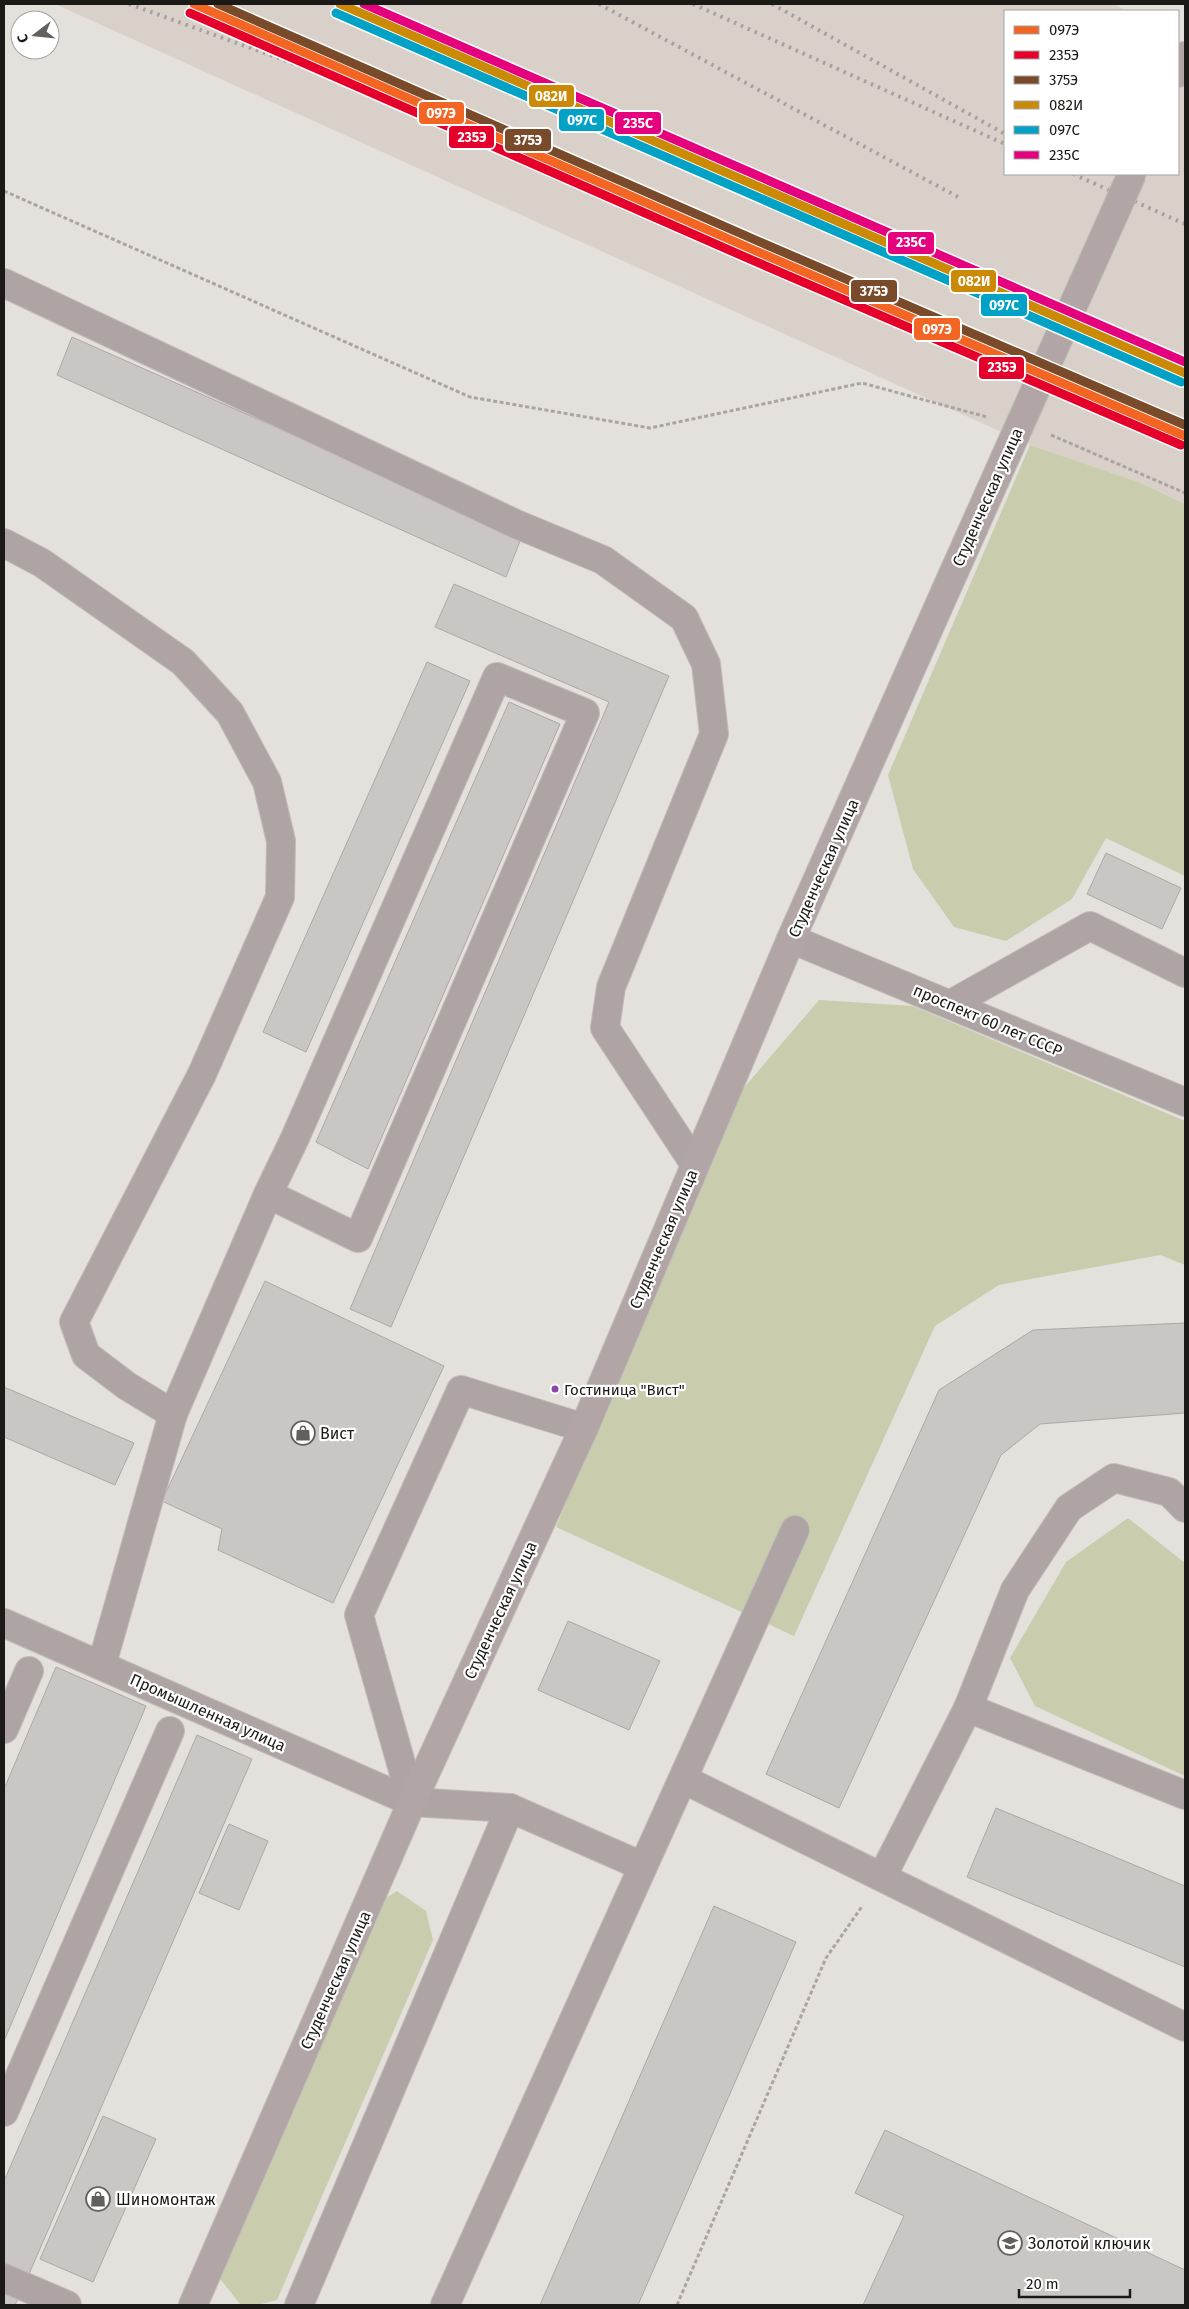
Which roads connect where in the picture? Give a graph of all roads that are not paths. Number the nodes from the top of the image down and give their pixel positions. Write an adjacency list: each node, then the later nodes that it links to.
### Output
1 (1185, 56): 2 (main road)
2 (1179, 71)
3 (1132, 175): 6 (main road, Студенческая улица, bridge)
4 (4, 283): 10 (street)
5 (4, 542): 12 (street)
6 (791, 939): 8 (street, проспект 60 лет СССР); 10 (main road, Студенческая улица)
7 (1185, 972): 8 (street)
8 (951, 1004): 9 (street, проспект 60 лет СССР)
9 (1185, 1102)
10 (694, 1163): 13 (main road, Студенческая улица)
11 (268, 1194): 11 (street); 12 (street)
12 (173, 1414): 17 (street)
13 (584, 1428): 24 (main road, Студенческая улица); 24 (street)
14 (1185, 1508): 19 (street)
15 (795, 1530): 22 (street)
16 (4, 1623): 17 (street, Промышленная улица)
17 (102, 1664): 24 (street, Промышленная улица)
18 (29, 1671): 20 (street)
19 (968, 1708): 23 (street); 27 (street)
20 (4, 1729)
21 (170, 1731): 29 (street)
22 (683, 1779): 26 (street); 27 (street)
23 (1185, 1795)
24 (412, 1802): 25 (street); 32 (main road, Студенческая улица)
25 (510, 1808): 26 (street); 33 (street)
26 (642, 1866): 34 (street)
27 (882, 1877): 28 (street)
28 (1185, 2027)
29 (4, 2112)
30 (4, 2278): 31 (street)
31 (67, 2305)
32 (193, 2305)
33 (299, 2305)
34 (445, 2305)

